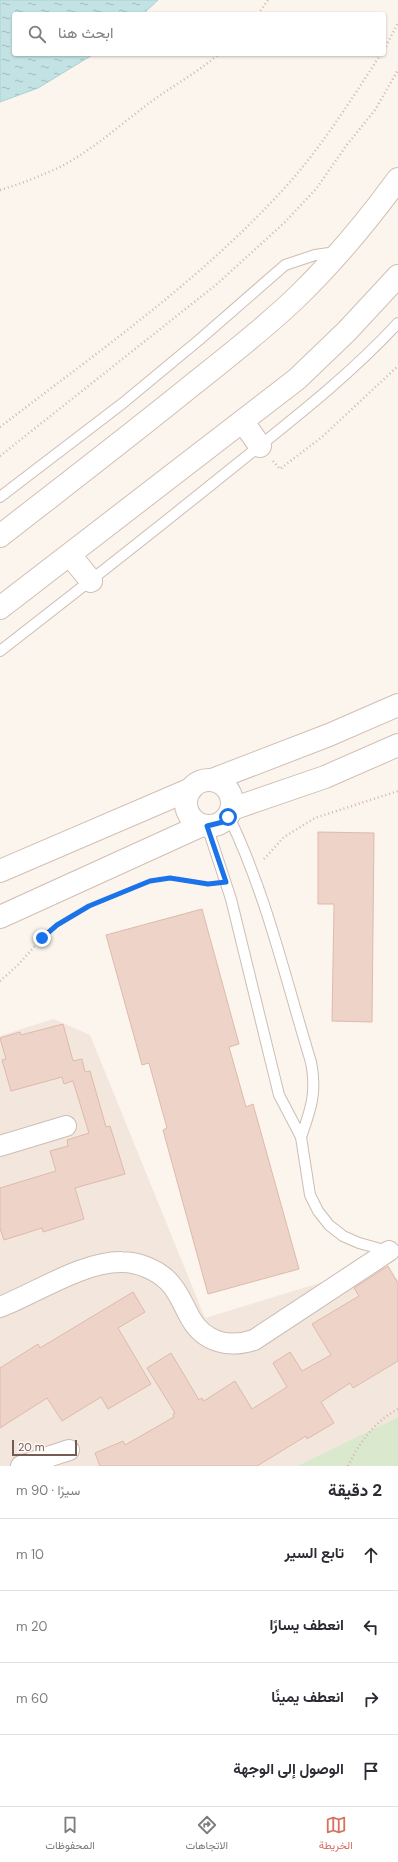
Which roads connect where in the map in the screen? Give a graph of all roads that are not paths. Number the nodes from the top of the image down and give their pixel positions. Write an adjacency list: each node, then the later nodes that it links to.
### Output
1 (398, 179): 2 (street)
2 (340, 251): 7 (lane); 8 (street)
3 (398, 276): 5 (street)
4 (398, 323): 6 (lane)
5 (243, 422): 6 (street); 9 (street)
6 (260, 446): 10 (lane)
7 (0, 497)
8 (0, 536)
9 (70, 555): 10 (street); 11 (street)
10 (91, 581): 12 (lane)
11 (0, 608)
12 (0, 651)
13 (398, 705): 15 (street)
14 (398, 745): 17 (street)
15 (212, 780): 16 (street); 17 (street)
16 (190, 789): 18 (street); 19 (street)
17 (230, 813): 18 (street); 22 (lane)
18 (203, 826): 20 (street); 22 (lane)
19 (0, 871)
20 (0, 917)
21 (66, 1126): 23 (street)
22 (301, 1137): 24 (lane)
23 (0, 1146)
24 (393, 1252): 25 (street)
25 (1, 1304)
26 (69, 1450): 27 (street)
27 (21, 1466)

